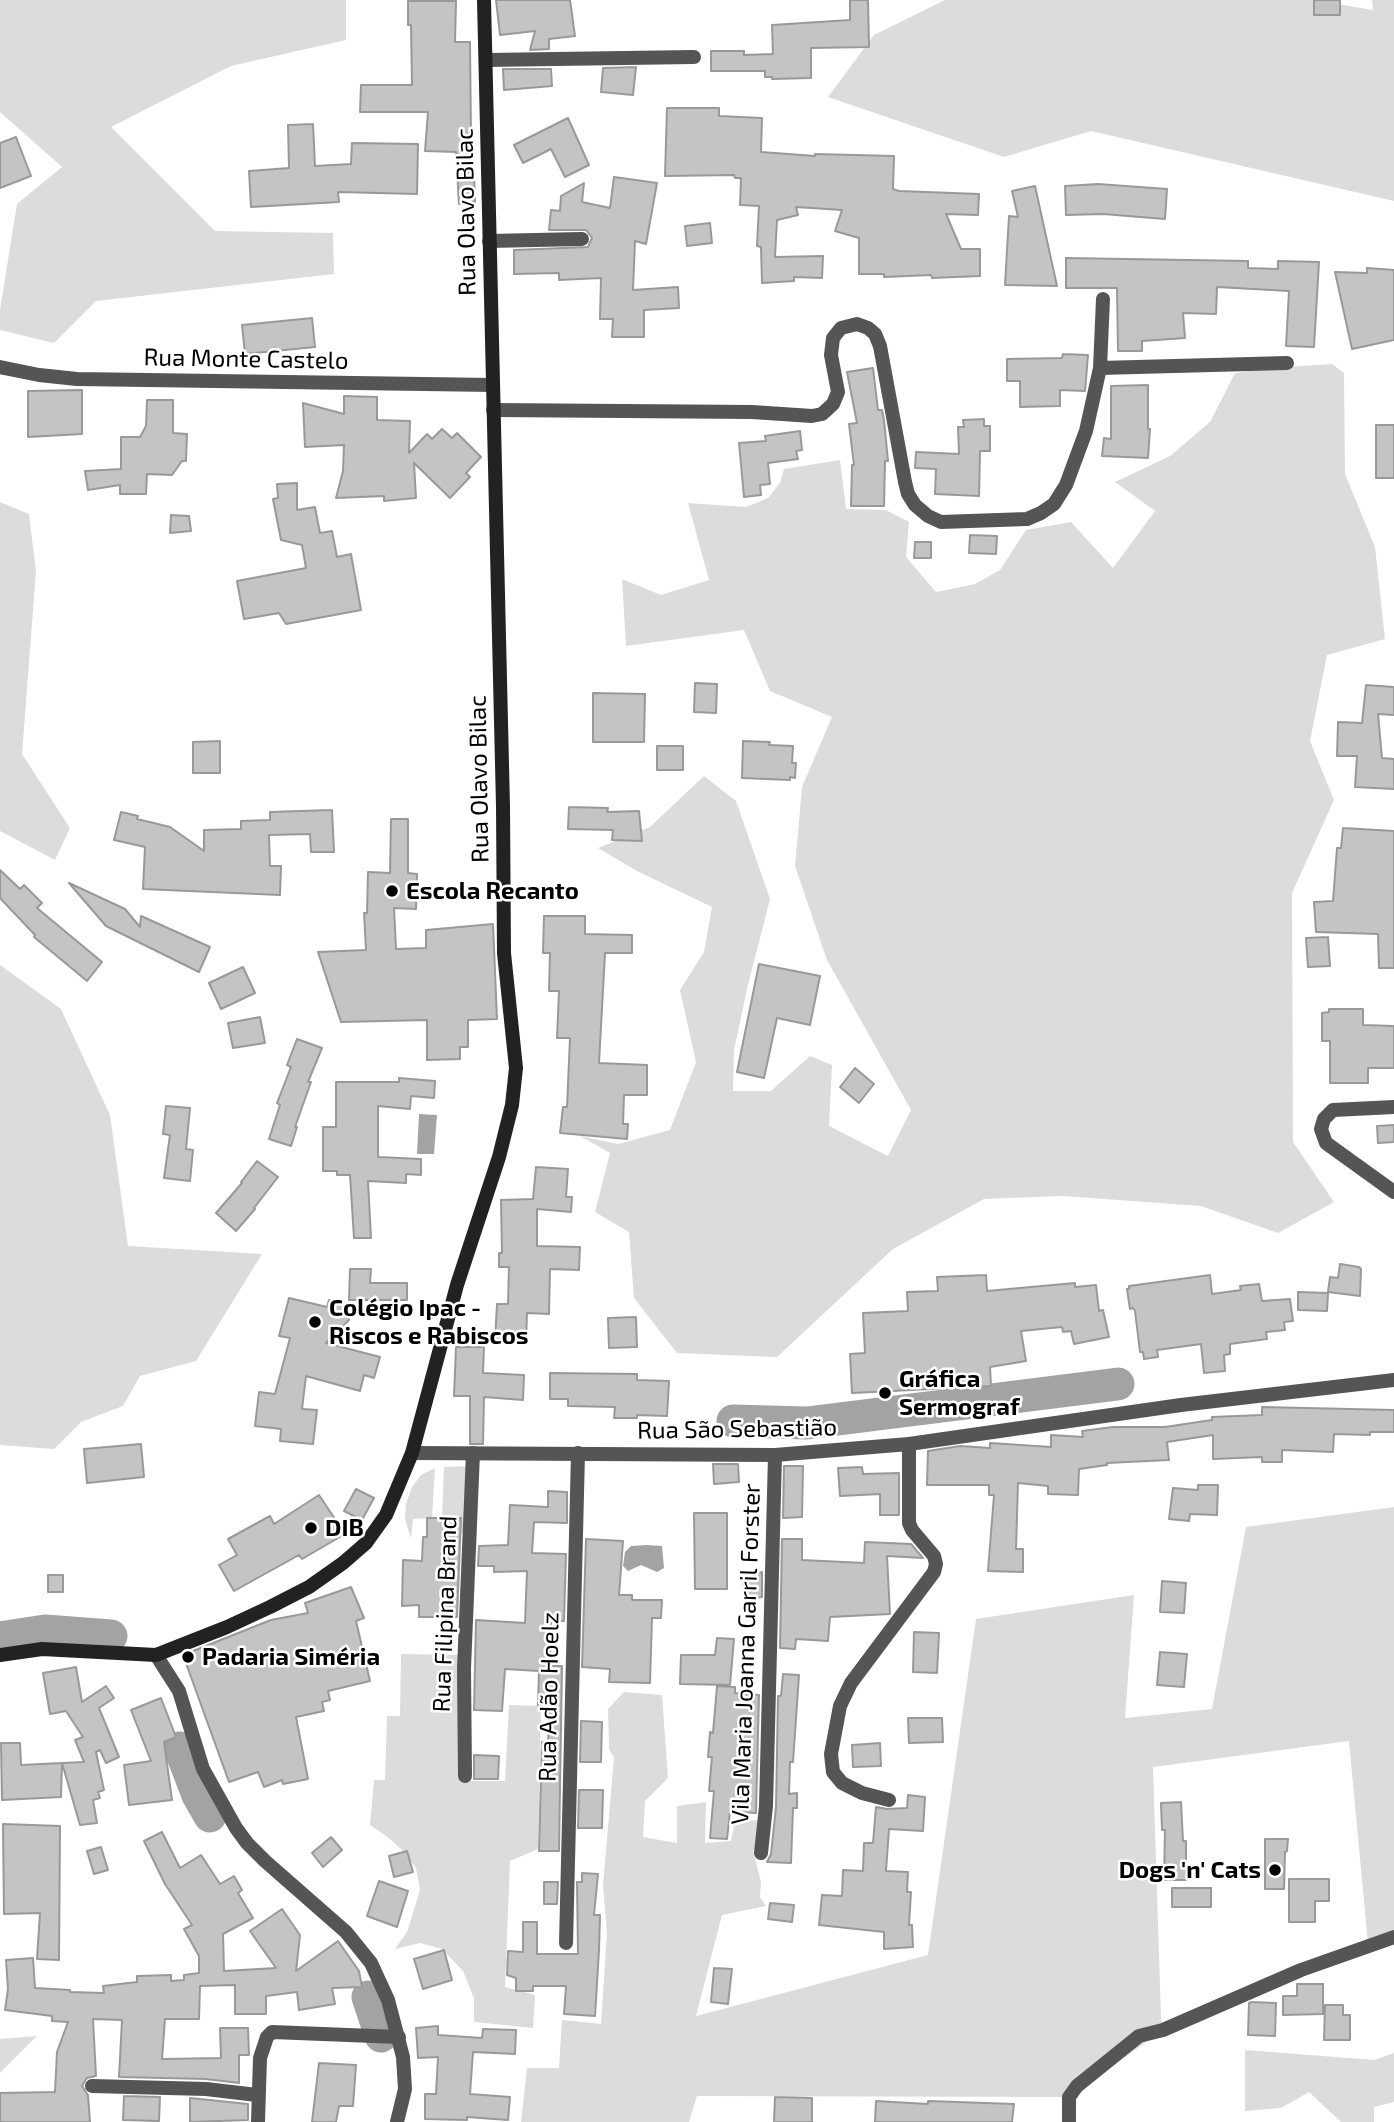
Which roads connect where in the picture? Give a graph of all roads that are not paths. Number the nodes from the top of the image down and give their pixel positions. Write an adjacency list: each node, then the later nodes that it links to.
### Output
1 (484, 0): 3 (main road, Rua Olavo Bilac)
2 (694, 57): 3 (street)
3 (486, 60): 5 (main road, Rua Olavo Bilac)
4 (582, 239): 5 (street)
5 (489, 241): 10 (main road, Rua Olavo Bilac)
6 (1103, 299): 9 (street)
7 (1287, 363): 9 (street)
8 (0, 366): 10 (street, Rua Monte Castelo)
9 (1100, 368): 11 (street)
10 (494, 385): 11 (main road, Rua Olavo Bilac)
11 (494, 410): 16 (main road, Rua Olavo Bilac)
12 (1394, 1107): 13 (street)
13 (1394, 1192)
14 (1394, 1380): 15 (street, Rua São Sebastião)
15 (909, 1444): 19 (street, Rua São Sebastião); 23 (street)
16 (412, 1453): 17 (street, Rua São Sebastião); 21 (main road, Rua Olavo Bilac)
17 (473, 1453): 18 (street, Rua São Sebastião); 22 (street, Rua Filipina Brand)
18 (578, 1453): 19 (street, Rua São Sebastião); 26 (street, Rua Adão Hoelz)
19 (775, 1455): 24 (street, Vila Maria Joanna Garril Forster)
20 (0, 1655): 21 (main road, Rua Olavo Bilac)
21 (156, 1655): 27 (street)
22 (465, 1776)
23 (890, 1800)
24 (761, 1853)
25 (1394, 1937): 32 (street)
26 (566, 1943)
27 (386, 2036): 29 (street); 31 (street)
28 (92, 2086): 29 (street)
29 (257, 2095): 30 (street)
30 (258, 2122)
31 (397, 2122)
32 (1069, 2122)

